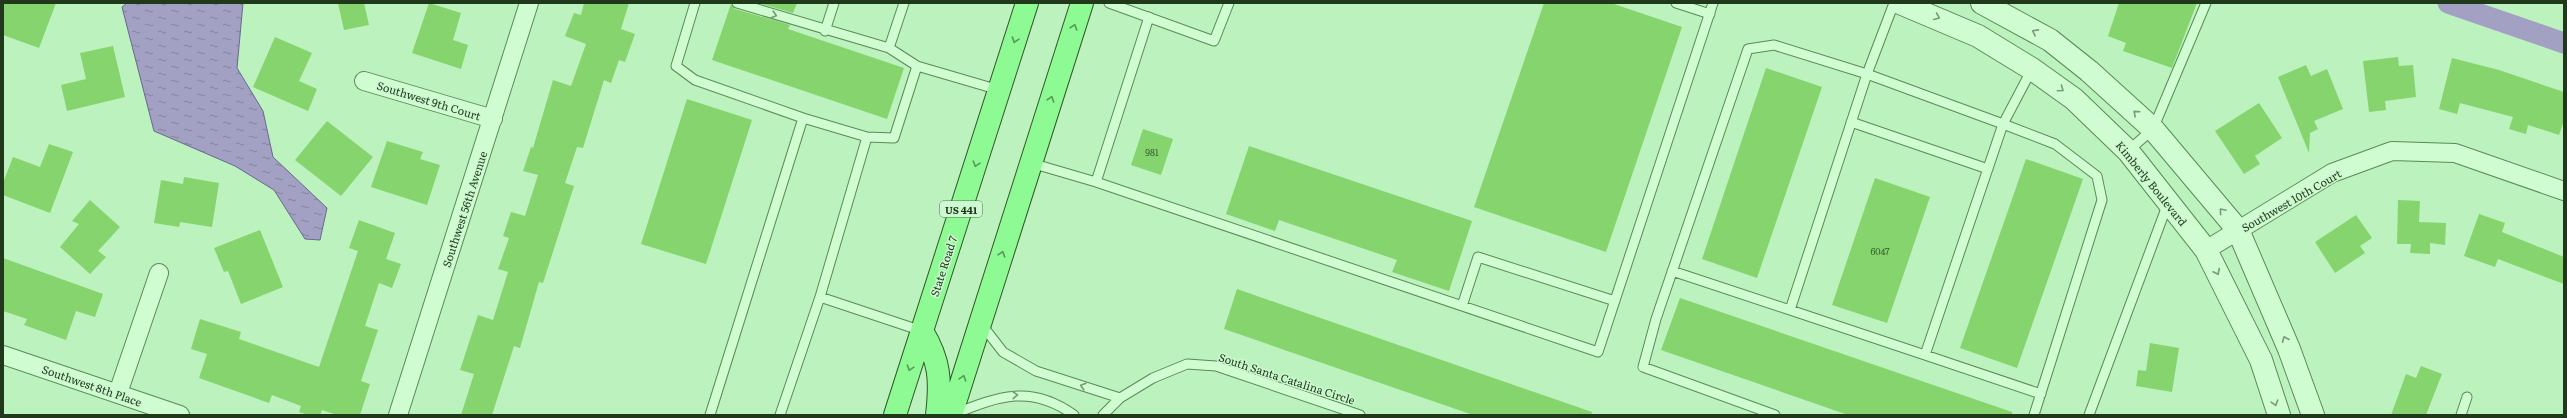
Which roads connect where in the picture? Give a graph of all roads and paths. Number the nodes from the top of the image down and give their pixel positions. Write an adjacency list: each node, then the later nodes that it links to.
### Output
1 (530, 3): 26 (street, Southwest 56th Avenue)
2 (695, 3): 25 (lane)
3 (737, 3): 18 (lane, one-way to 18)
4 (834, 3): 18 (lane)
5 (904, 3): 19 (lane)
6 (1027, 3): 24 (main road, State Road 7 / US 441, one-way to 24)
7 (1082, 3): 32 (main road, one-way to 7)
8 (1109, 3): 17 (lane)
9 (1229, 3): 17 (lane)
10 (1676, 3): 16 (lane)
11 (1713, 3): 16 (lane)
12 (1894, 3): 22 (lane)
13 (1900, 3): 21 (street, Kimberly Boulevard, one-way to 21)
14 (1982, 3): 29 (street, one-way to 14)
15 (2206, 3): 29 (lane)
16 (1710, 14): 42 (lane)
17 (1149, 17): 34 (lane)
18 (825, 31): 19 (lane)
19 (889, 48): 20 (lane)
20 (917, 66): 24 (lane); 30 (lane)
21 (2032, 69): 28 (lane); 31 (street, Kimberly Boulevard, one-way to 31)
22 (1866, 74): 27 (lane); 28 (lane); 39 (lane)
23 (364, 80): 26 (street, Southwest 9th Court)
24 (1000, 90): 46 (main road, State Road 7 / US 441, one-way to 46)
25 (803, 118): 30 (lane); 57 (lane)
26 (493, 119): 56 (street, Southwest 56th Avenue)
27 (1851, 122): 33 (lane); 44 (lane)
28 (2003, 124): 33 (lane); 52 (lane)
29 (2153, 129): 31 (lane); 37 (street, one-way to 29)
30 (867, 137): 41 (lane)
31 (2128, 151): 36 (street, Kimberly Boulevard)
32 (1031, 163): 34 (lane); 45 (main road, one-way to 32)
33 (1988, 169): 48 (lane)
34 (1096, 182): 43 (lane)
35 (2564, 191): 37 (street, Southwest 10th Court)
36 (2168, 201): 38 (street, Kimberly Boulevard); 67 (lane)
37 (2238, 230): 38 (street, Southwest 10th Court); 49 (street, one-way to 37)
38 (2206, 250): 50 (street, Kimberly Boulevard, one-way to 50)
39 (1672, 271): 44 (lane); 65 (lane)
40 (159, 274): 51 (street)
41 (820, 297): 46 (lane); 58 (lane)
42 (1615, 301): 43 (lane); 43 (lane)
43 (1462, 306)
44 (1790, 310): 48 (lane)
45 (980, 322): 53 (lane, one-way to 45); 61 (main road, one-way to 45)
46 (922, 331): 59 (main road, State Road 7 / US 441, one-way to 59); 60 (main road)
47 (3, 355): 51 (street, Southwest 8th Place)
48 (1925, 355): 52 (lane)
49 (2296, 368): 50 (street); 69 (street)
50 (2266, 377): 68 (street, Kimberly Boulevard, one-way to 68)
51 (118, 393): 55 (street, Southwest 8th Place)
52 (2041, 394): 66 (lane)
53 (1120, 398): 63 (lane, South Santa Catalina Circle); 64 (lane, South Santa Catalina Circle)
54 (2467, 398): 70 (lane)
55 (180, 415)
56 (398, 415)
57 (710, 415)
58 (780, 415)
59 (895, 415)
60 (937, 415)
61 (951, 415): 62 (lane, one-way to 62)
62 (1074, 415)
63 (1103, 415)
64 (1360, 415)
65 (1775, 415)
66 (2034, 415)
67 (2088, 415)
68 (2279, 415)
69 (2313, 415)
70 (2461, 415)

